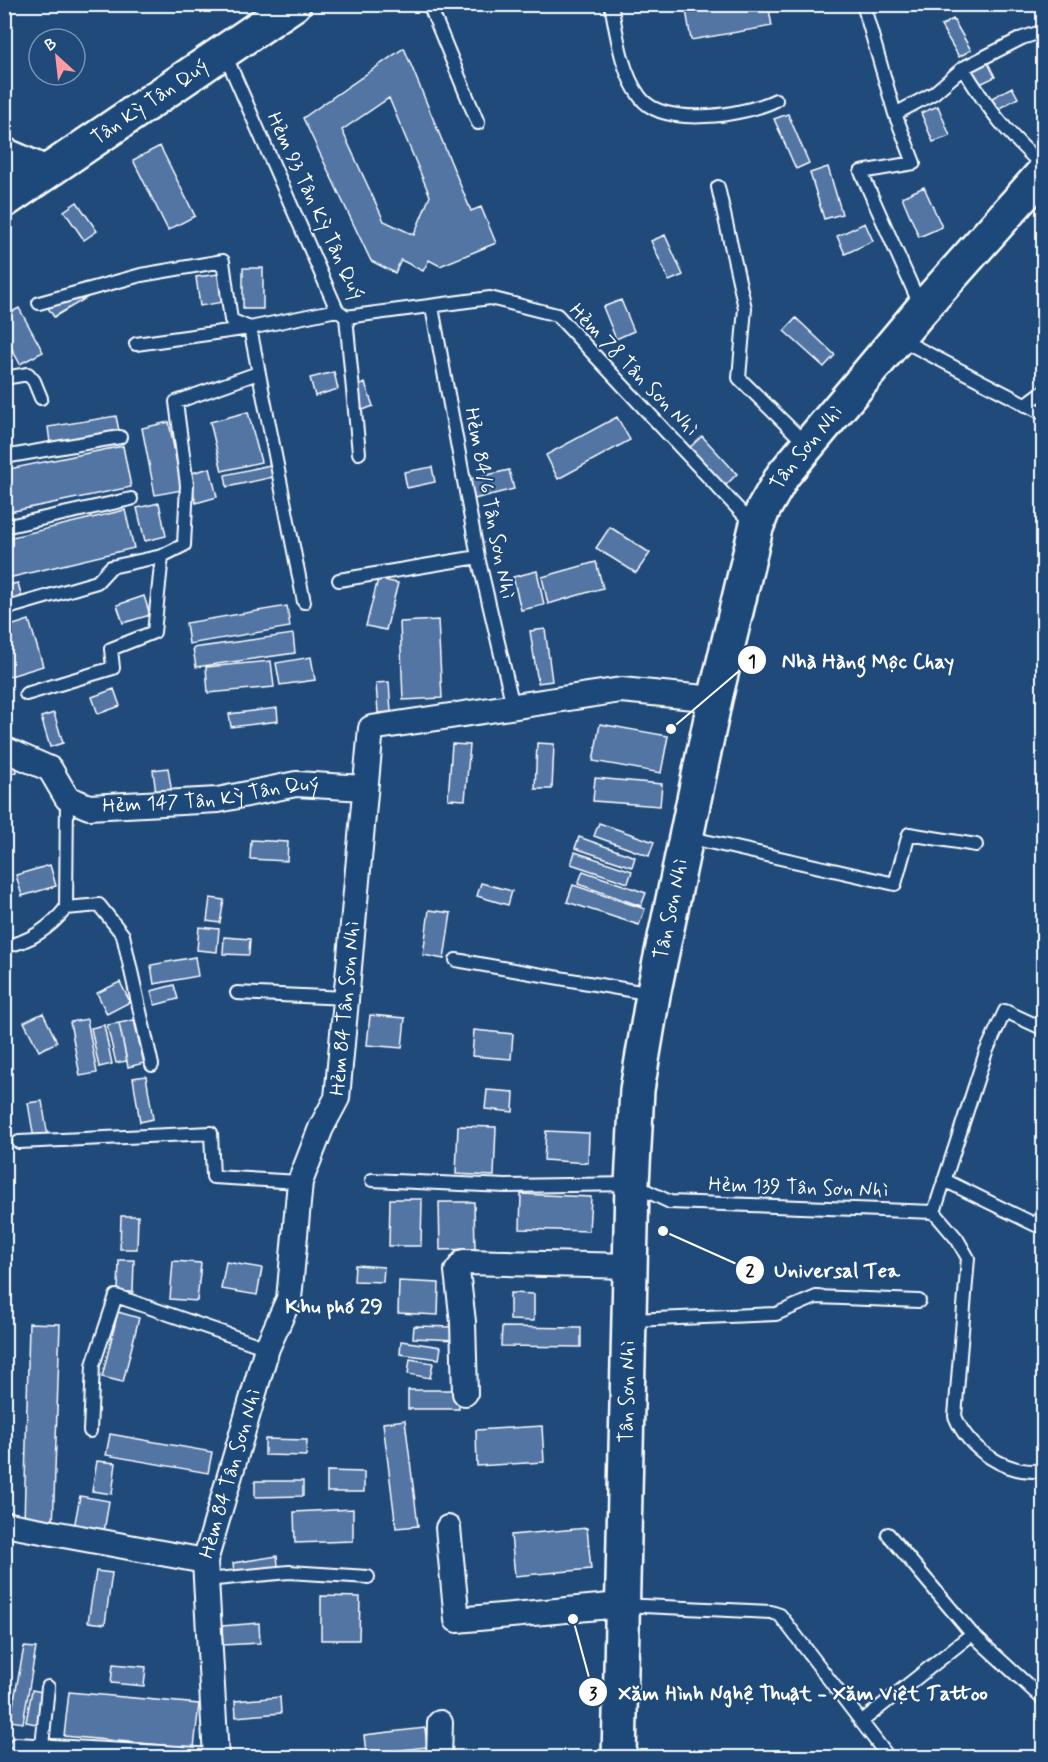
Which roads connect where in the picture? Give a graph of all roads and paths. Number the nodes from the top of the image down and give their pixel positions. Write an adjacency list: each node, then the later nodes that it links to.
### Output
1 (294, 4): 6 (street, Tân Kỳ Tân Quý)
2 (429, 4): 10 (lane)
3 (611, 4): 8 (lane)
4 (863, 4): 9 (lane)
5 (1044, 31): 7 (lane)
6 (224, 51): 13 (street, Tân Kỳ Tân Quý); 19 (lane, Hẻm 93 Tân Kỳ Tân Quý)
7 (963, 68): 9 (lane); 12 (lane)
8 (776, 100)
9 (895, 114): 18 (lane)
10 (478, 123)
11 (4, 155): 13 (street)
12 (1044, 170): 18 (street, Tân Sơn Nhì)
13 (44, 172): 15 (street, Tân Kỳ Tân Quý)
14 (718, 187): 30 (lane)
15 (4, 201)
16 (39, 303): 20 (lane)
17 (432, 307): 19 (lane, Hẻm 78 Tân Sơn Nhì); 35 (lane, Hẻm 78 Tân Sơn Nhì); 37 (lane, Hẻm 84/6 Tân Sơn Nhì)
18 (922, 309): 21 (street, Tân Sơn Nhì)
19 (341, 314): 20 (lane, Hẻm 78 Tân Sơn Nhì); 31 (lane, Hẻm 93 Tân Kỳ Tân Quý)
20 (250, 328): 22 (lane, Hẻm 78 Tân Sơn Nhì); 23 (lane)
21 (899, 338): 27 (lane); 30 (street, Tân Sơn Nhì)
22 (136, 344)
23 (258, 373): 36 (lane); 39 (lane)
24 (4, 378): 26 (lane)
25 (1044, 391): 27 (lane)
26 (41, 398)
27 (1025, 405): 28 (lane)
28 (1044, 414)
29 (120, 437): 32 (lane)
30 (808, 446): 35 (street, Tân Sơn Nhì)
31 (358, 453)
32 (4, 457)
33 (131, 499): 34 (lane)
34 (4, 527)
35 (756, 528): 42 (street, Tân Sơn Nhì)
36 (162, 556): 40 (lane); 41 (lane)
37 (478, 557): 38 (lane); 43 (lane, Hẻm 84/6 Tân Sơn Nhì)
38 (339, 580)
39 (304, 602)
40 (4, 609)
41 (26, 694)
42 (715, 699): 43 (street, Hẻm 84 Tân Sơn Nhì); 47 (street, Tân Sơn Nhì)
43 (513, 706): 45 (street, Hẻm 84 Tân Sơn Nhì)
44 (4, 749): 46 (street)
45 (365, 788): 46 (street, Hẻm 147 Tân Kỳ Tân Quý); 54 (street, Hẻm 84 Tân Sơn Nhì)
46 (67, 798): 49 (lane)
47 (686, 837): 48 (lane); 53 (street, Tân Sơn Nhì)
48 (976, 845)
49 (66, 908): 50 (lane); 56 (lane)
50 (4, 945)
51 (456, 960): 53 (lane)
52 (237, 993): 54 (lane)
53 (653, 995): 61 (street, Tân Sơn Nhì)
54 (346, 998): 60 (street, Hẻm 84 Tân Sơn Nhì)
55 (1044, 1029): 59 (lane)
56 (152, 1065)
57 (19, 1142): 60 (lane)
58 (372, 1180): 61 (lane)
59 (944, 1180): 62 (lane); 63 (lane)
60 (300, 1182): 67 (street, Hẻm 84 Tân Sơn Nhì)
61 (632, 1184): 62 (lane, Hẻm 139 Tân Sơn Nhì); 64 (street, Tân Sơn Nhì)
62 (934, 1212): 70 (lane)
63 (1044, 1212)
64 (631, 1266): 66 (street, Tân Sơn Nhì); 68 (street)
65 (919, 1301): 66 (lane)
66 (630, 1320): 76 (street, Tân Sơn Nhì)
67 (267, 1348): 69 (lane); 74 (street, Hẻm 84 Tân Sơn Nhì)
68 (465, 1393)
69 (90, 1431)
70 (1044, 1470)
71 (4, 1524): 74 (street)
72 (448, 1528): 76 (street)
73 (888, 1534): 77 (lane)
74 (206, 1570): 75 (lane); 84 (street, Hẻm 84 Tân Sơn Nhì)
75 (368, 1577)
76 (621, 1605): 80 (lane); 86 (street, Tân Sơn Nhì)
77 (972, 1634): 79 (lane); 80 (lane)
78 (48, 1687): 83 (lane)
79 (1044, 1700)
80 (861, 1722): 87 (lane)
81 (440, 1723): 85 (street)
82 (16, 1744): 83 (lane)
83 (42, 1746): 84 (lane)
84 (216, 1756)
85 (439, 1758)
86 (619, 1758)
87 (889, 1758)

